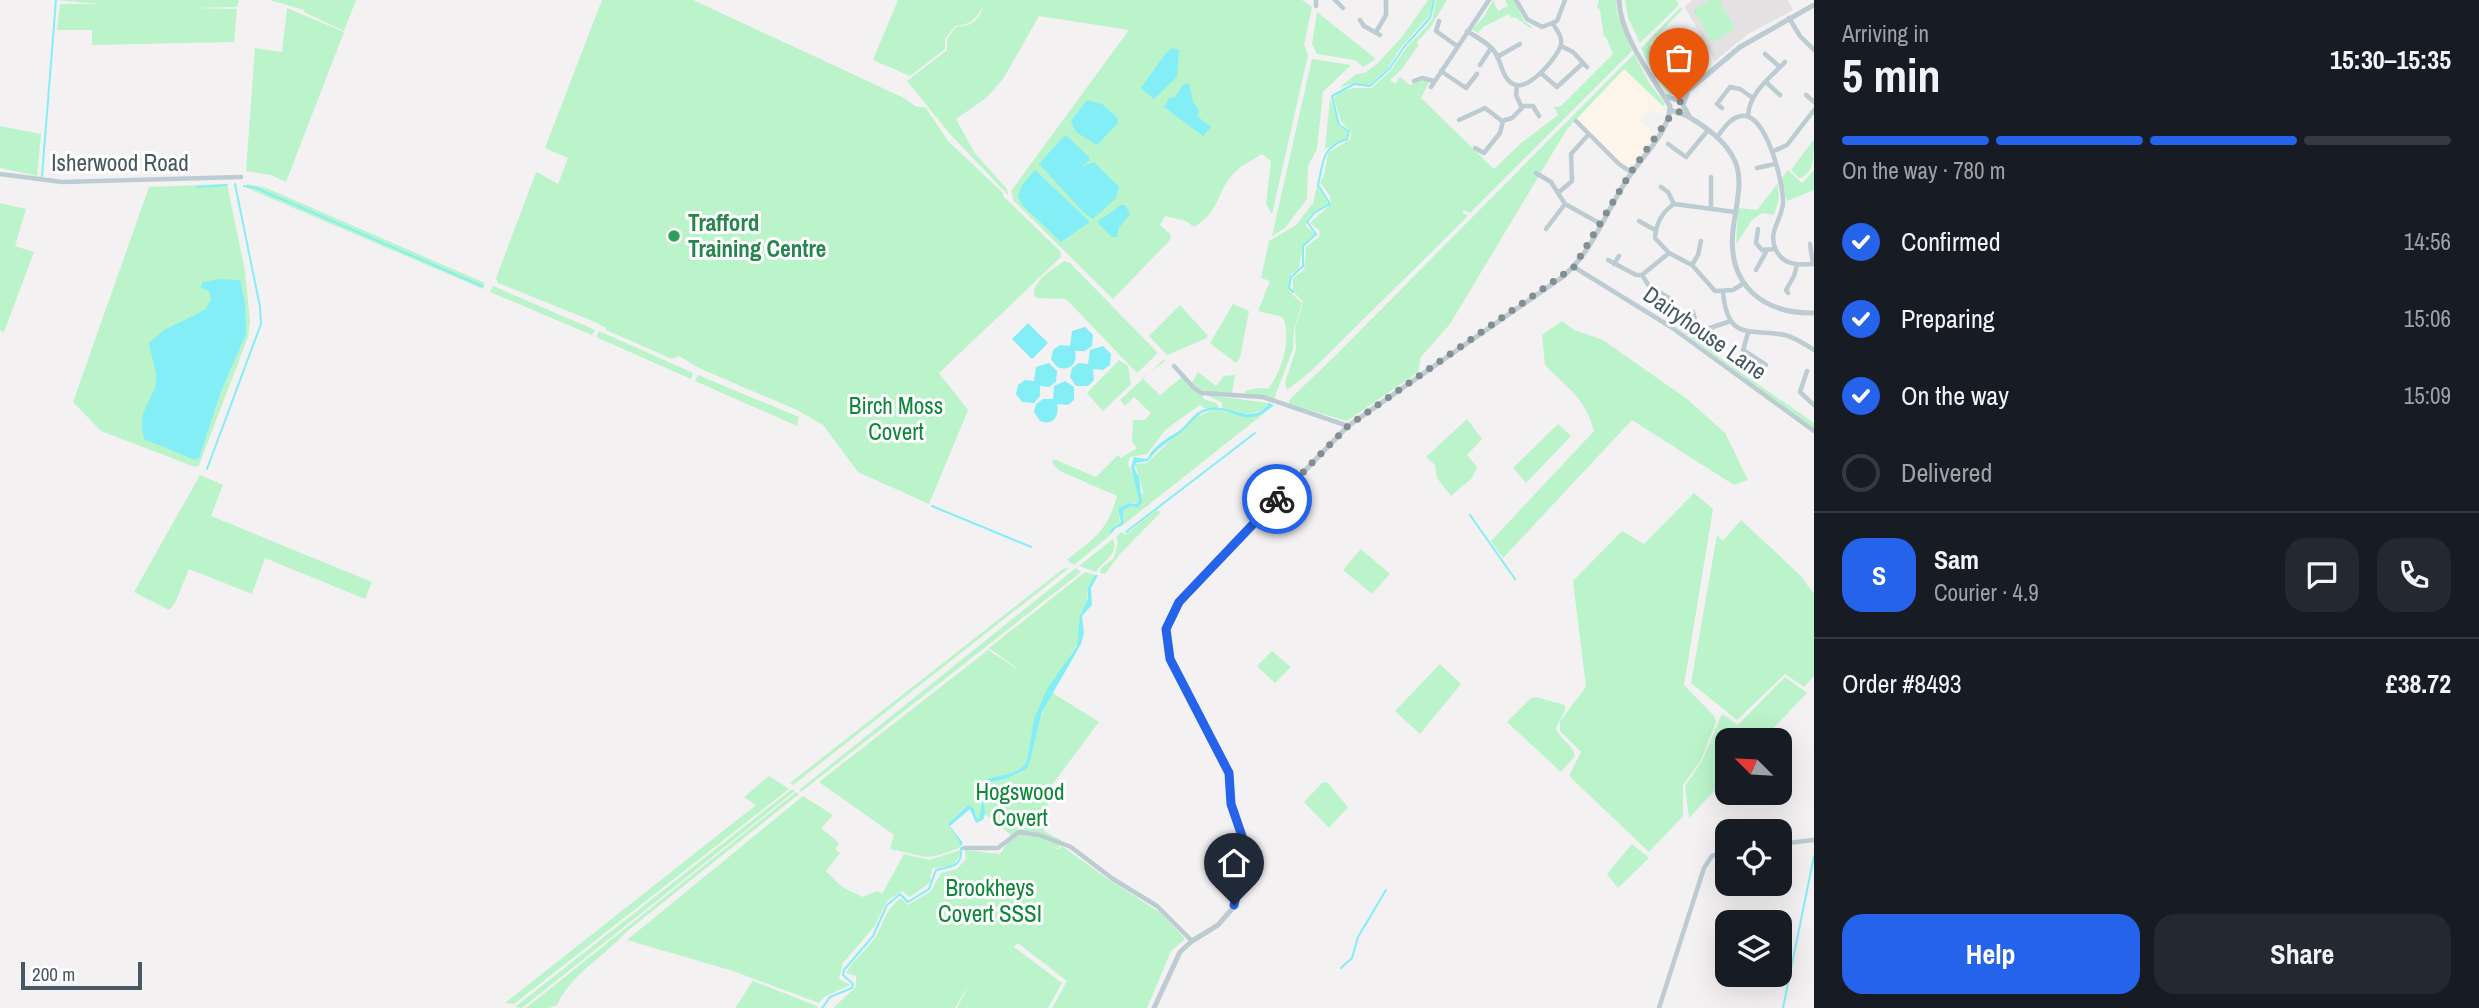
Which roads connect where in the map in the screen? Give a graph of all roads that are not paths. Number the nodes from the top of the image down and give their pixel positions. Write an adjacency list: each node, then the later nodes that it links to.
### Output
1 (1386, 0): 12 (street)
2 (1516, 0): 11 (street)
3 (1565, 0): 11 (street)
4 (1619, 0): 31 (street)
5 (1338, 1): 8 (street)
6 (1486, 2): 13 (street)
7 (1814, 5): 9 (street)
8 (1343, 8)
9 (1789, 18): 17 (street); 30 (street)
10 (1439, 21): 15 (street)
11 (1553, 24): 16 (street)
12 (1357, 29)
13 (1467, 31): 15 (street); 18 (street)
14 (1520, 44): 20 (street)
15 (1457, 46): 24 (street)
16 (1560, 46): 25 (street); 25 (street)
17 (1813, 46)
18 (1491, 48): 20 (street); 22 (street)
19 (1765, 54): 23 (street)
20 (1497, 57): 29 (street)
21 (1785, 62): 23 (street)
22 (1480, 65)
23 (1780, 67): 28 (street)
24 (1441, 71): 26 (street); 27 (street)
25 (1542, 73): 29 (street)
26 (1477, 74)
27 (1417, 78)
28 (1766, 82): 32 (street); 34 (street)
29 (1517, 85): 37 (street)
30 (1689, 91): 35 (street); 38 (street)
31 (1662, 94): 35 (street); 40 (street)
32 (1780, 95)
33 (1806, 95): 36 (street)
34 (1753, 98): 39 (street); 44 (street)
35 (1676, 100): 38 (street); 40 (street)
36 (1814, 102)
37 (1521, 106): 42 (street); 46 (street)
38 (1683, 106): 40 (street); 43 (street)
39 (1722, 108)
40 (1673, 110): 43 (street); 56 (street)
41 (1814, 110): 53 (street)
42 (1539, 116)
43 (1689, 116): 48 (street)
44 (1748, 116): 50 (street); 53 (street)
45 (1459, 120): 46 (street)
46 (1503, 121): 52 (street)
47 (1576, 121): 49 (street)
48 (1708, 130): 50 (street); 51 (street)
49 (1590, 134): 56 (street); 62 (street)
50 (1717, 137): 66 (street)
51 (1668, 144)
52 (1475, 148)
53 (1772, 152): 54 (street)
54 (1775, 163): 55 (street); 74 (street)
55 (1757, 168)
56 (1631, 172): 68 (street)
57 (1536, 173): 62 (street)
58 (0, 174): 59 (street, Isherwood Road)
59 (240, 177)
60 (1711, 177): 65 (street)
61 (1661, 187): 64 (street)
62 (1556, 190): 63 (street)
63 (1565, 204): 68 (street); 69 (street)
64 (1674, 204): 65 (street); 71 (street)
65 (1711, 207): 66 (street)
66 (1735, 212): 86 (street)
67 (1639, 221): 71 (street)
68 (1601, 224): 83 (street)
69 (1546, 229)
70 (1758, 229): 75 (street)
71 (1655, 230): 76 (street)
72 (1701, 241): 81 (street)
73 (1810, 244): 80 (street)
74 (1775, 248): 75 (street); 82 (street)
75 (1766, 252): 84 (street)
76 (1670, 253): 81 (street); 85 (street)
77 (1619, 256): 79 (street)
78 (1608, 260): 79 (street)
79 (1615, 264): 85 (street)
80 (1814, 264): 82 (street)
81 (1692, 265): 87 (street)
82 (1797, 265): 88 (street)
83 (1574, 267): 101 (street); 102 (street, Dairyhouse Lane)
84 (1756, 270)
85 (1642, 275): 89 (street)
86 (1744, 283): 87 (street); 91 (street)
87 (1723, 293): 92 (street)
88 (1788, 293)
89 (1669, 298)
90 (1692, 312): 92 (street)
91 (1814, 313)
92 (1731, 321): 93 (street)
93 (1748, 333): 94 (street); 95 (street)
94 (1814, 350)
95 (1766, 365)
96 (1174, 366): 101 (street)
97 (1807, 372): 99 (street)
98 (1793, 391): 99 (street)
99 (1800, 392): 100 (street)
100 (1814, 405)
101 (1348, 426): 107 (street)
102 (1814, 431)
103 (1814, 840): 104 (street)
104 (1792, 843)
105 (964, 848): 107 (street)
106 (1715, 855): 109 (street)
107 (1192, 941): 108 (street)
108 (1154, 1008)
109 (1659, 1008)

